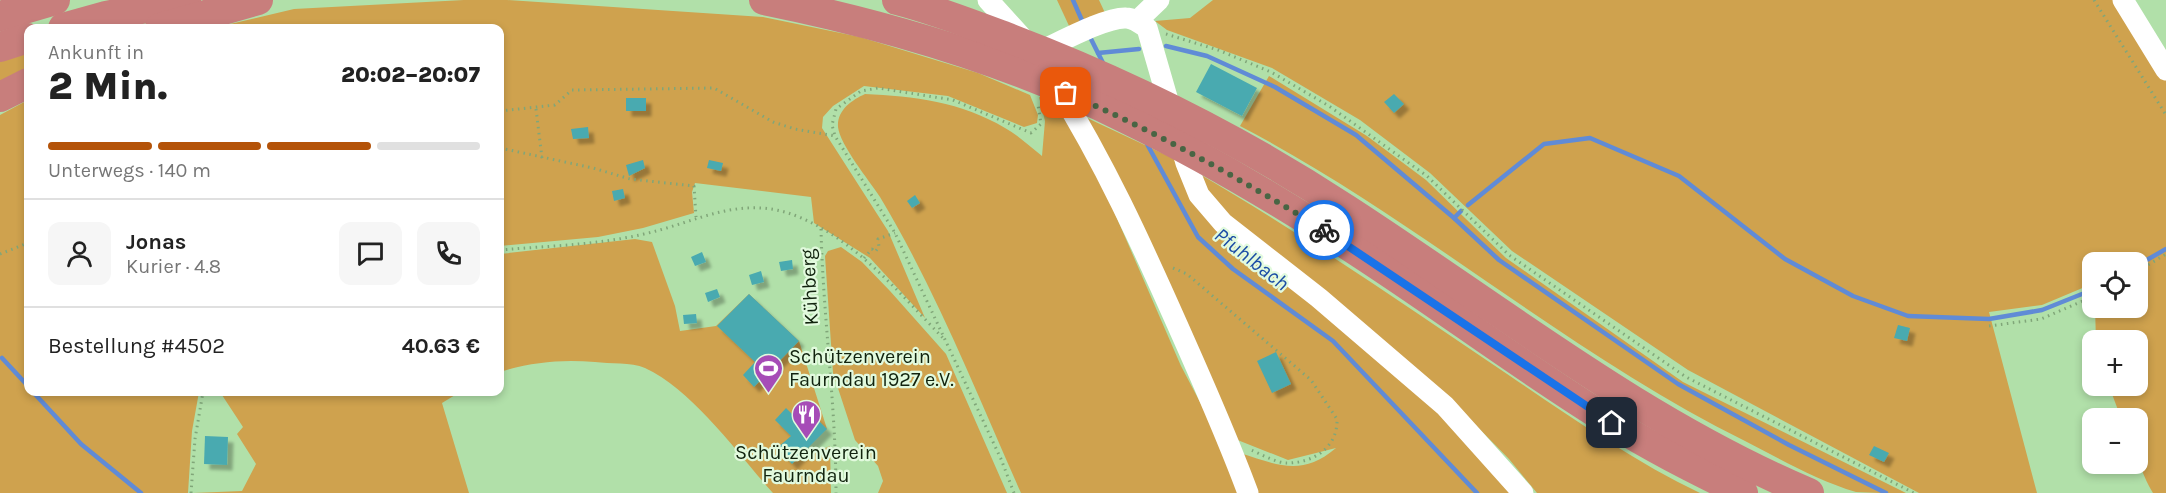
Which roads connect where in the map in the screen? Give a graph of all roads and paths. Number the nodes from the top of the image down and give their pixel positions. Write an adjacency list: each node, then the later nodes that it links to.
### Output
1 (55, 0): 10 (highway)
2 (186, 0): 11 (highway)
3 (258, 0): 12 (highway)
4 (764, 0): 47 (highway)
5 (988, 0): 16 (street)
6 (1159, 0): 13 (street)
7 (2094, 0): 22 (path)
8 (2123, 0): 17 (street)
9 (904, 2): 48 (highway)
10 (0, 16)
11 (77, 24)
12 (174, 24)
13 (1142, 24): 16 (street); 46 (street); 49 (path)
14 (24, 39): 15 (highway)
15 (0, 47)
16 (1036, 53): 34 (street)
17 (2166, 70)
18 (24, 85): 19 (highway)
19 (0, 97)
20 (536, 109): 21 (path); 24 (path); 26 (path)
21 (504, 111)
22 (2166, 115)
23 (1031, 133): 24 (path)
24 (835, 136): 29 (path)
25 (504, 149): 26 (path)
26 (542, 158): 27 (path)
27 (696, 217): 28 (path, Kühberg); 31 (path, Kühberg)
28 (821, 229): 35 (path); 43 (path, Kühberg)
29 (896, 233): 35 (path); 39 (path)
30 (24, 245): 32 (path)
31 (504, 250)
32 (0, 254)
33 (2166, 254): 36 (path)
34 (1148, 257): 41 (street); 41 (path)
35 (864, 258): 39 (path)
36 (2148, 265)
37 (2082, 301): 38 (path)
38 (1989, 326)
39 (948, 342): 44 (path)
40 (202, 396): 42 (path)
41 (1229, 442): 45 (street)
42 (191, 493)
43 (836, 493)
44 (1014, 493)
45 (1248, 493)
46 (1523, 493)
47 (1743, 493)
48 (1809, 493)
49 (1914, 493)

